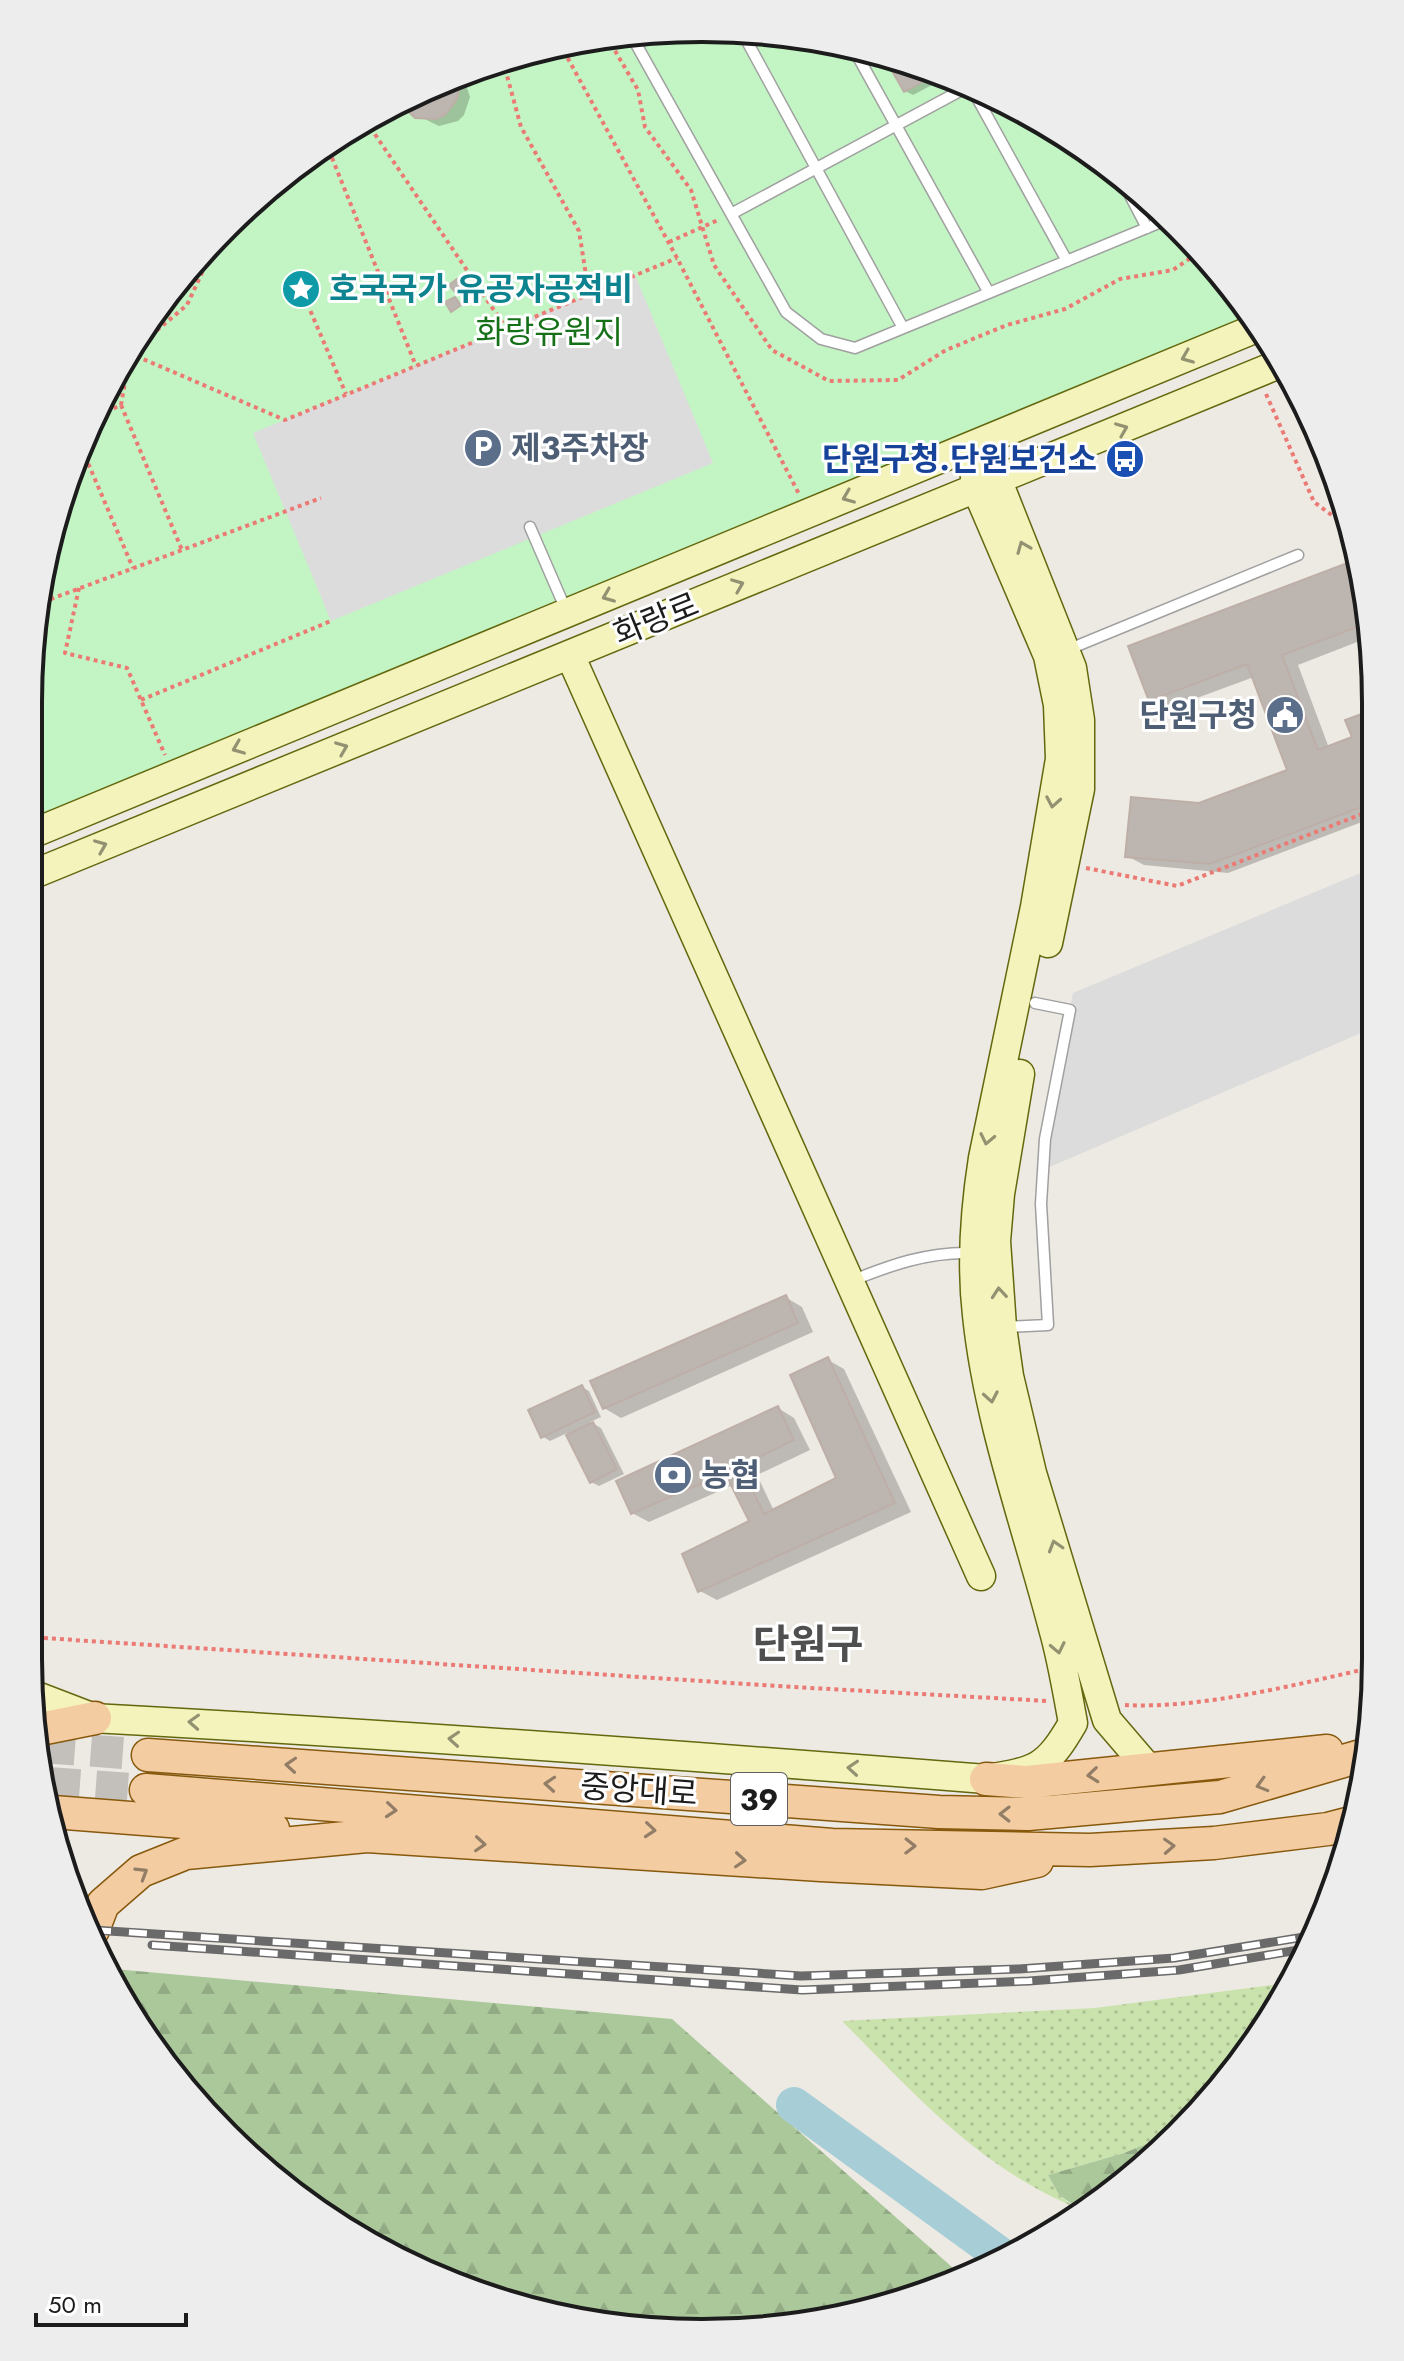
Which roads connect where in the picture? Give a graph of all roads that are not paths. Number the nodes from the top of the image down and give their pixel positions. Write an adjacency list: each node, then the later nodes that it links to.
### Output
1 (748, 43): 7 (lane)
2 (637, 46): 9 (lane)
3 (860, 61): 6 (lane)
4 (957, 93): 6 (lane)
5 (981, 104): 12 (lane)
6 (896, 126): 7 (lane); 13 (lane)
7 (817, 168): 9 (lane); 14 (lane)
8 (1134, 204): 11 (lane)
9 (731, 214): 14 (lane)
10 (1157, 224): 11 (lane)
11 (1147, 228): 12 (lane)
12 (1067, 261): 13 (lane)
13 (989, 293): 14 (lane)
14 (903, 328)
15 (1248, 331): 17 (street, 화랑로, one-way to 17)
16 (1271, 368): 18 (street, 화랑로, one-way to 16)
17 (972, 446): 18 (street); 21 (street, 화랑로, one-way to 21)
18 (986, 484): 22 (street, one-way to 18); 23 (street, 화랑로, one-way to 18); 27 (street, one-way to 27)
19 (530, 527): 21 (lane)
20 (1298, 555): 22 (lane)
21 (567, 613): 24 (street, 화랑로, one-way to 24)
22 (1065, 651): 26 (street)
23 (570, 655): 25 (street, 화랑로, one-way to 23); 28 (street)
24 (42, 830)
25 (42, 871)
26 (1035, 1003): 27 (street); 29 (lane)
27 (985, 1255): 28 (lane); 29 (street, one-way to 27); 39 (street, one-way to 39)
28 (850, 1282): 30 (street)
29 (1002, 1327): 38 (street, one-way to 29)
30 (981, 1576)
31 (43, 1698): 33 (street)
32 (45, 1715): 33 (street)
33 (95, 1718): 34 (main road); 39 (street, one-way to 33)
34 (46, 1728)
35 (1356, 1748): 38 (main road)
36 (148, 1755): 37 (main road, 중앙대로 / 39, one-way to 36)
37 (1354, 1758)
38 (1149, 1769): 39 (main road, one-way to 39)
39 (986, 1779)
40 (146, 1790): 44 (main road, 중앙대로 / 39, one-way to 44)
41 (60, 1813): 43 (main road)
42 (1341, 1826): 44 (main road, 중앙대로 / 39, one-way to 42)
43 (367, 1836): 44 (main road, one-way to 44); 45 (main road, one-way to 43)
44 (1090, 1850)
45 (96, 1921)

